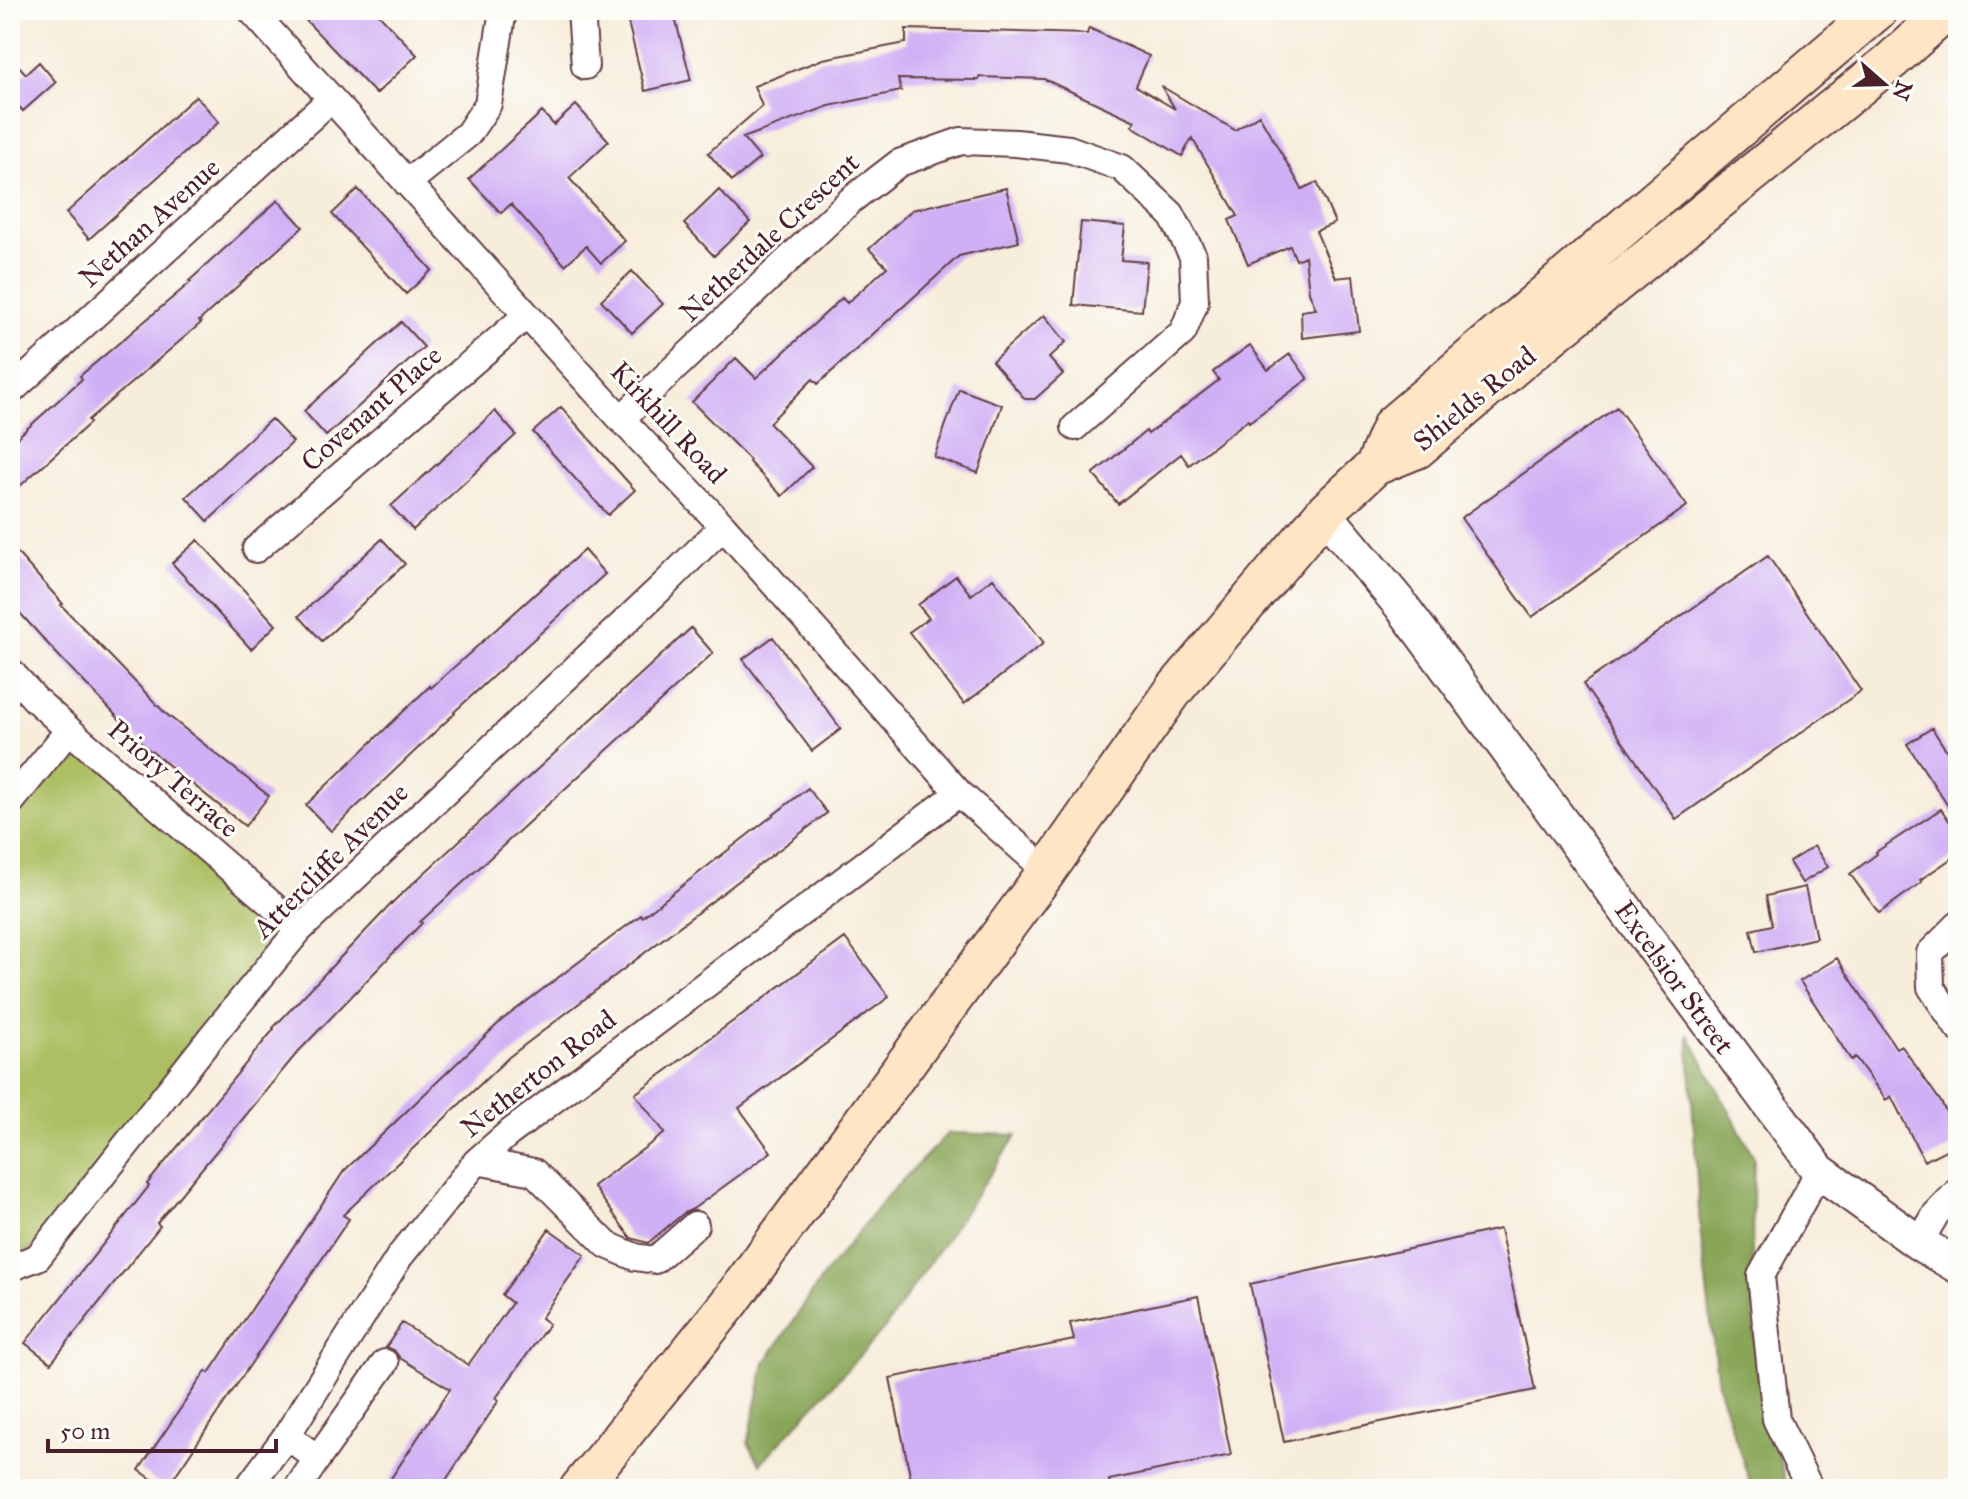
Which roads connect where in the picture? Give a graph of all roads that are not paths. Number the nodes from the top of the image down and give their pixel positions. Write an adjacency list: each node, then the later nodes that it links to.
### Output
1 (251, 10): 7 (street, Kirkhill Road)
2 (503, 10): 8 (street)
3 (581, 10): 6 (street)
4 (1878, 10): 13 (main road, Shields Road)
5 (1948, 10): 13 (main road, Shields Road)
6 (585, 66)
7 (331, 99): 8 (street, Kirkhill Road); 10 (street, Nethan Avenue)
8 (407, 183): 9 (street, Kirkhill Road)
9 (527, 315): 11 (street, Kirkhill Road); 16 (street, Covenant Place)
10 (10, 392)
11 (621, 419): 12 (street, Netherdale Crescent); 15 (street, Kirkhill Road)
12 (1075, 427)
13 (1375, 466): 14 (main road)
14 (1324, 513): 21 (main road); 26 (street, Excelsior Street)
15 (723, 526): 19 (street, Kirkhill Road); 23 (street, Attercliffe Avenue)
16 (256, 549)
17 (10, 671): 18 (street, Priory Terrace)
18 (69, 730): 20 (street); 23 (street, Priory Terrace)
19 (959, 793): 21 (street, Kirkhill Road); 25 (street, Netherton Road)
20 (10, 803)
21 (1047, 871): 37 (main road)
22 (1958, 925): 24 (street)
23 (299, 930): 31 (street, Attercliffe Avenue)
24 (1958, 1028)
25 (477, 1161): 28 (street); 33 (street, Netherton Road)
26 (1819, 1171): 29 (street, Excelsior Street); 38 (street)
27 (1958, 1191): 29 (street)
28 (695, 1225)
29 (1919, 1243): 30 (street, Excelsior Street)
30 (1958, 1266)
31 (13, 1267)
32 (385, 1363): 34 (street)
33 (287, 1435): 34 (street); 35 (street, Netherton Road)
34 (317, 1459): 36 (street)
35 (247, 1489)
36 (297, 1489)
37 (579, 1489)
38 (1810, 1489)

